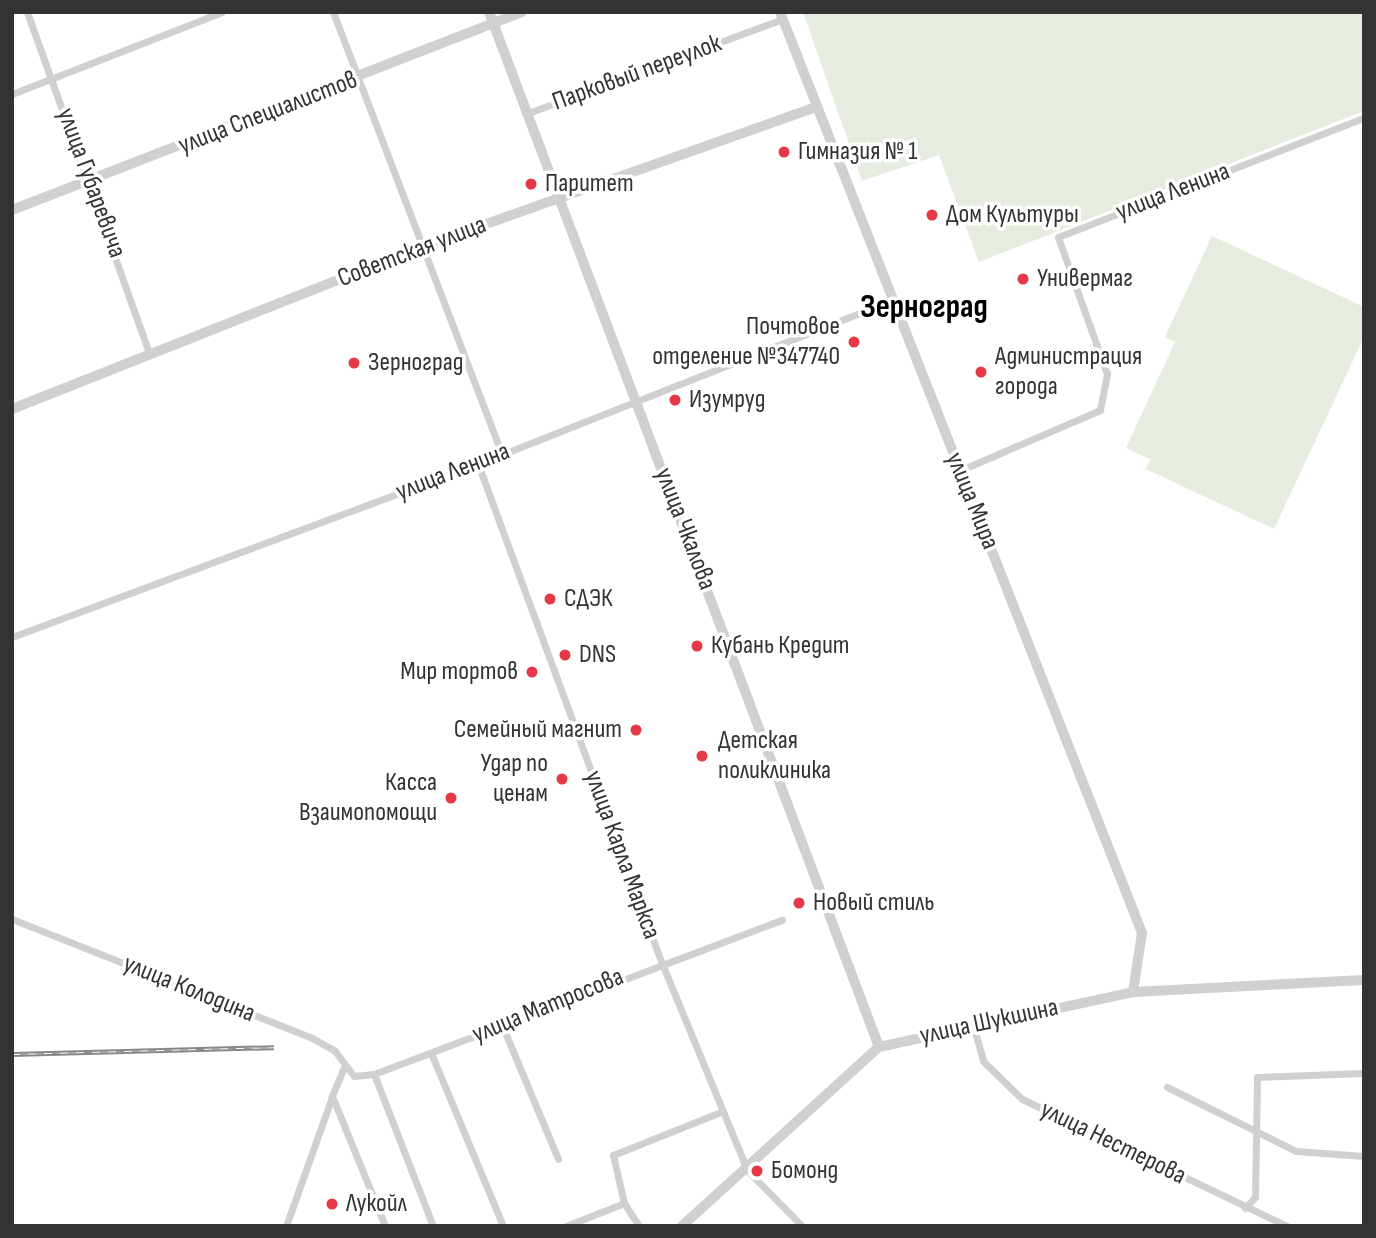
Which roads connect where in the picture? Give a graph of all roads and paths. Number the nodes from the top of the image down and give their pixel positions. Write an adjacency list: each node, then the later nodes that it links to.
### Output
1 (27, 12): 8 (street, улица Губаревича)
2 (222, 12): 8 (street)
3 (333, 12): 9 (street)
4 (489, 12): 7 (street, улица Чкалова)
5 (522, 12): 7 (street, улица Специалистов)
6 (782, 16): 11 (street, улица Мира); 12 (street, Парковый переулок)
7 (493, 23): 9 (street, улица Специалистов); 12 (street, улица Чкалова)
8 (53, 78): 10 (street); 14 (street, улица Губаревича)
9 (356, 80): 14 (street, улица Специалистов); 17 (street)
10 (12, 94)
11 (817, 107): 15 (street, Советская улица); 18 (street, улица Мира)
12 (531, 112): 15 (street, улица Чкалова)
13 (1364, 118): 24 (street, улица Ленина)
14 (92, 180): 16 (street, улица Специалистов); 19 (street, улица Губаревича)
15 (563, 195): 17 (street, Советская улица); 20 (street, улица Чкалова)
16 (12, 210)
17 (421, 247): 19 (street, Советская улица); 22 (street)
18 (892, 300): 20 (street, улица Ленина); 24 (street, улица Мира)
19 (150, 355): 21 (street, Советская улица)
20 (637, 401): 22 (street, улица Ленина); 33 (street, улица Чкалова)
21 (12, 408)
22 (501, 453): 23 (street, улица Ленина)
23 (478, 464): 25 (street, улица Ленина); 28 (street, улица Карла Маркса)
24 (961, 470): 30 (street, улица Мира)
25 (12, 637)
26 (12, 919): 35 (street, улица Колодина)
27 (782, 920): 28 (street, улица Матросова)
28 (661, 961): 31 (street, улица Матросова); 41 (street, улица Карла Маркса)
29 (1364, 981): 30 (street, улица Шукшина)
30 (1133, 992): 32 (street, улица Шукшина)
31 (502, 1025): 34 (street, улица Матросова); 44 (street)
32 (973, 1025): 33 (street, улица Шукшина); 47 (street, улица Нестерова)
33 (879, 1046): 45 (street)
34 (430, 1053): 37 (street, улица Матросова); 51 (street)
35 (345, 1065): 38 (street, улица Колодина); 40 (street)
36 (1364, 1073): 42 (street)
37 (374, 1074): 38 (street, улица Матросова); 50 (street)
38 (354, 1076)
39 (1167, 1087): 42 (street)
40 (332, 1096): 48 (street); 49 (street)
41 (723, 1111): 45 (street, улица Карла Маркса); 46 (street)
42 (1257, 1129): 43 (street); 47 (street)
43 (1364, 1156)
44 (558, 1158)
45 (747, 1170): 54 (street); 55 (street, улица Карла Маркса)
46 (624, 1203): 52 (street); 53 (street)
47 (1245, 1208): 56 (street, улица Нестерова)
48 (286, 1226)
49 (385, 1226)
50 (433, 1226)
51 (503, 1226)
52 (566, 1226)
53 (639, 1226)
54 (682, 1226)
55 (802, 1226)
56 (1287, 1226)

